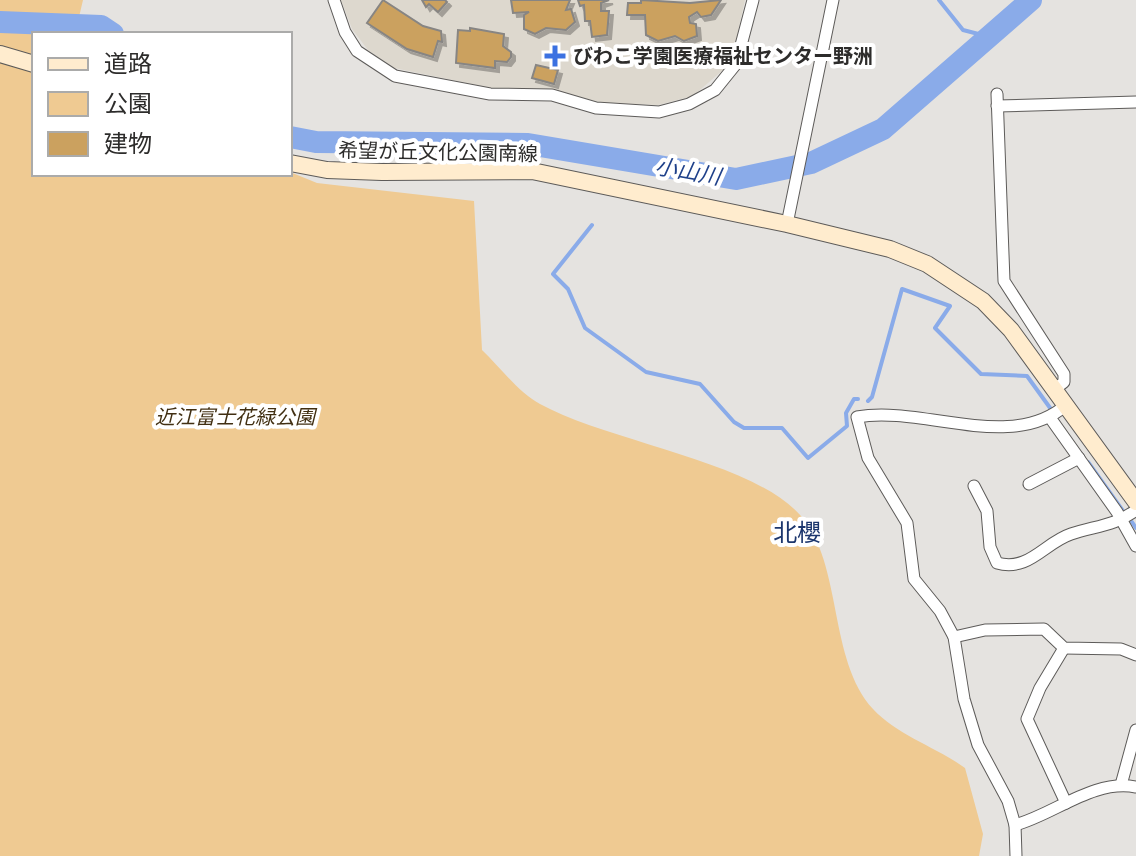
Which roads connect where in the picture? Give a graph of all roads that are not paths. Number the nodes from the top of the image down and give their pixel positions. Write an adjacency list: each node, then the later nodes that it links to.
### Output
1 (334, 0): 2 (street)
2 (753, 0)
3 (833, 0): 8 (street)
4 (0, 54): 5 (main road)
5 (32, 63)
6 (1136, 102): 9 (street)
7 (292, 163): 8 (main road, 希望が丘文化公園南線)
8 (787, 224): 9 (main road, 希望が丘文化公園南線)
9 (1055, 389): 10 (main road, 希望が丘文化公園南線)
10 (1066, 405): 11 (street); 15 (main road, 希望が丘文化公園南線)
11 (1051, 419): 12 (street); 19 (street)
12 (1079, 458): 13 (street); 17 (street)
13 (1029, 484)
14 (974, 486): 17 (street)
15 (1136, 502)
16 (1136, 510): 17 (street)
17 (1121, 521): 18 (street)
18 (1136, 546)
19 (954, 637): 20 (street); 26 (street)
20 (1064, 648): 21 (street); 25 (street)
21 (1136, 655)
22 (1136, 730): 23 (street)
23 (1121, 785): 24 (street); 25 (street)
24 (1136, 787)
25 (1066, 803): 26 (street)
26 (1015, 825): 27 (street)
27 (1016, 856)

